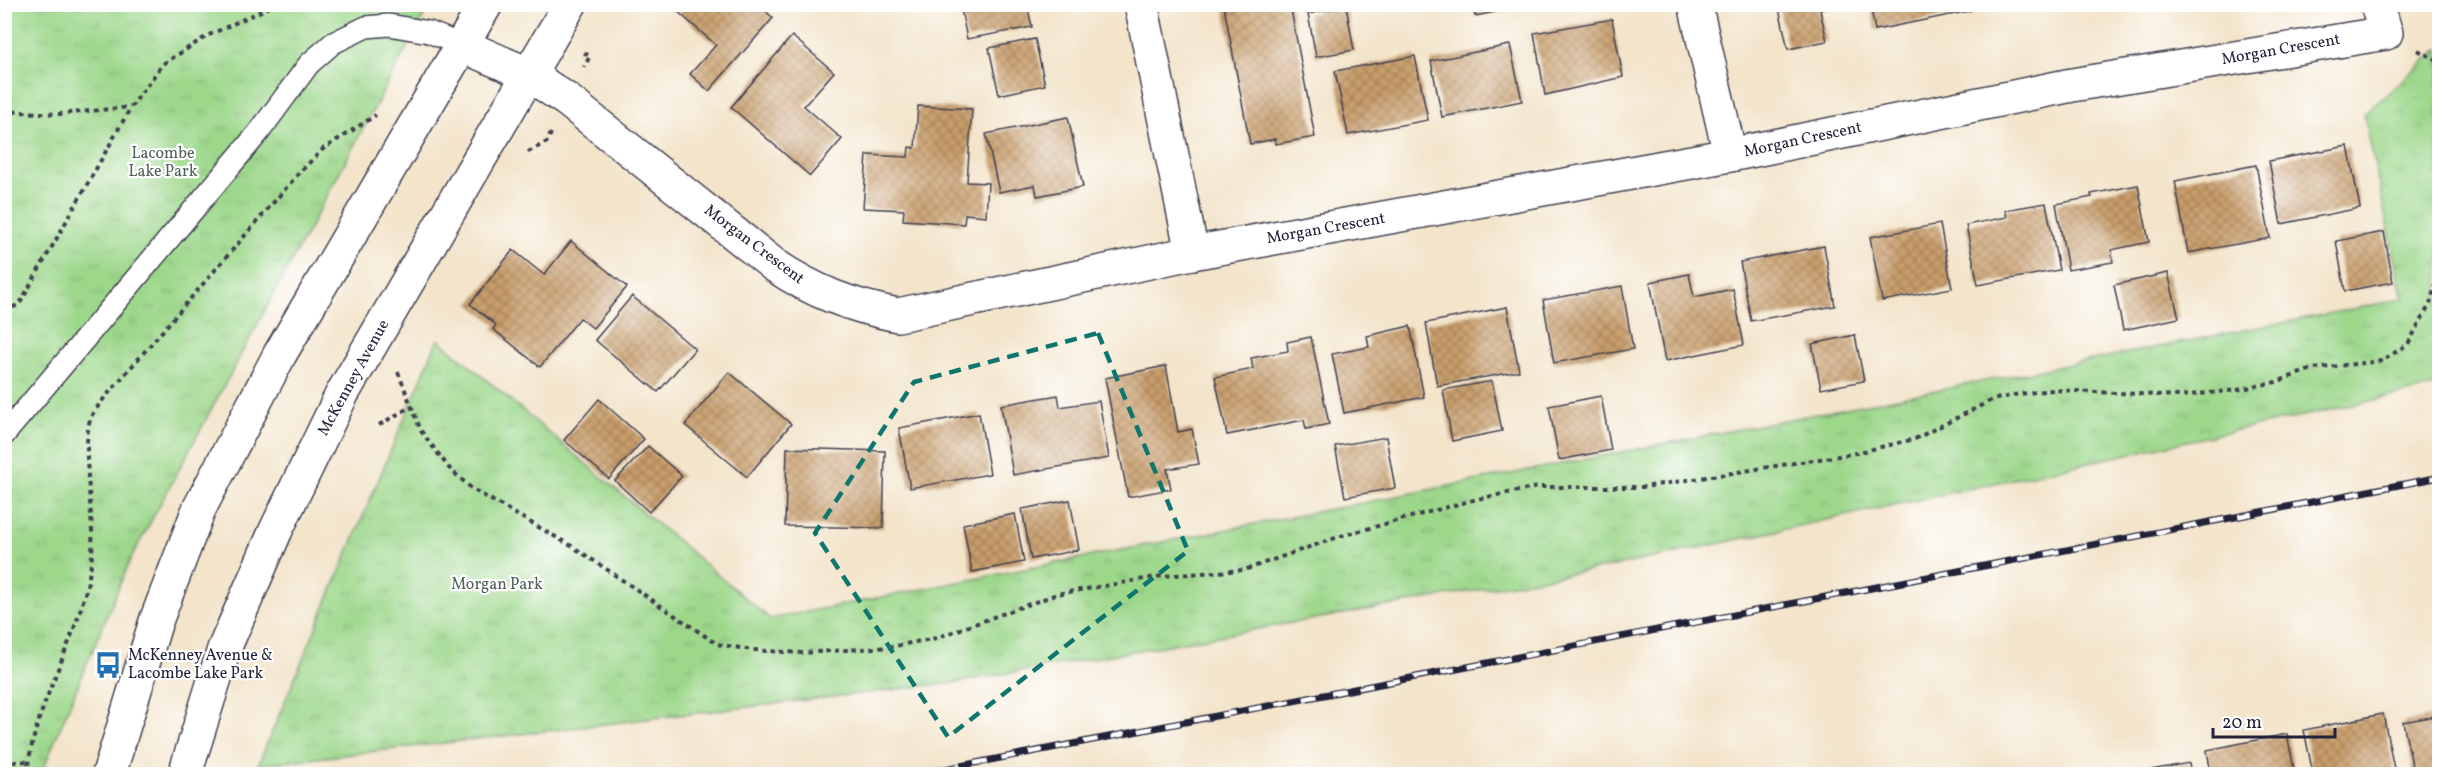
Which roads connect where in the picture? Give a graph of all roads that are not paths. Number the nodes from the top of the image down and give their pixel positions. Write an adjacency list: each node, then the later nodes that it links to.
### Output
1 (486, 4): 6 (street)
2 (570, 4): 7 (street, McKenney Avenue)
3 (1141, 4): 9 (street)
4 (1695, 4): 8 (street)
5 (2377, 4): 8 (street, Morgan Crescent)
6 (461, 45): 7 (street, Morgan Crescent); 10 (lane); 11 (street)
7 (530, 75): 9 (street, Morgan Crescent); 12 (street, McKenney Avenue)
8 (1730, 155): 9 (street, Morgan Crescent)
9 (1192, 253)
10 (4, 435)
11 (109, 774)
12 (185, 774)

